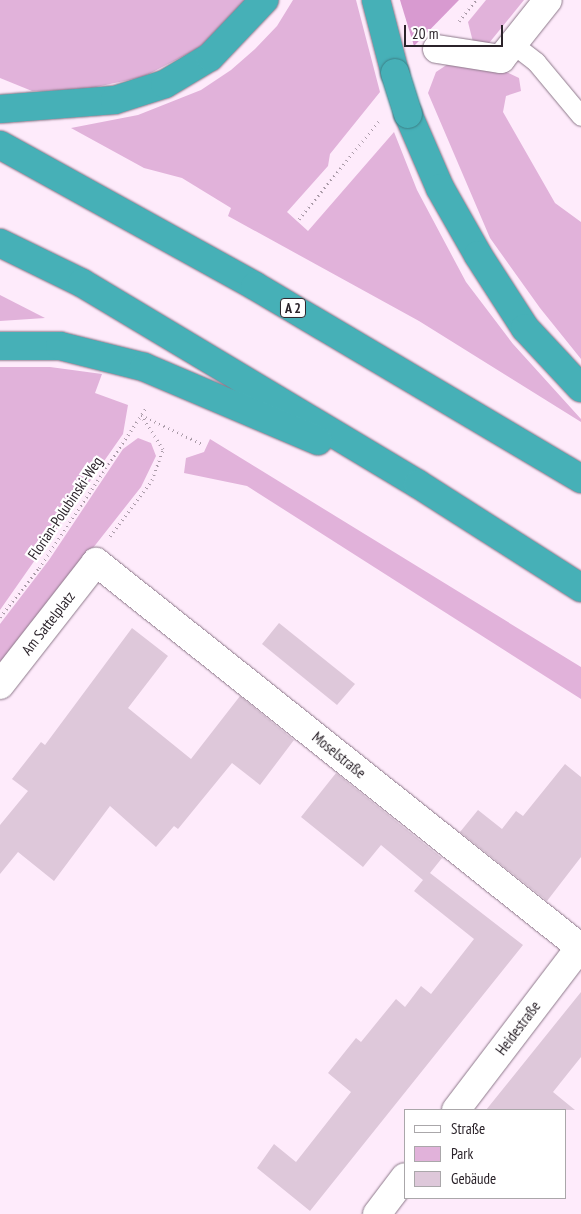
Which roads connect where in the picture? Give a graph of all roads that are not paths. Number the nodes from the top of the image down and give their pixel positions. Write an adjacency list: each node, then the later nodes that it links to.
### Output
1 (264, 0): 6 (highway)
2 (376, 0): 11 (highway, bridge)
3 (548, 0): 4 (street)
4 (513, 44): 5 (street); 7 (lane)
5 (437, 48)
6 (0, 109)
7 (581, 116)
8 (0, 145): 12 (highway, A 2)
9 (0, 243): 13 (highway)
10 (0, 346): 13 (highway)
11 (581, 388)
12 (581, 479)
13 (418, 484): 15 (highway)
14 (96, 562): 16 (street, Am Sattelplatz); 17 (street, Moselstraße)
15 (581, 588)
16 (0, 685)
17 (581, 947): 18 (street, Heidestraße)
18 (457, 1109)
19 (404, 1178): 20 (street)
20 (377, 1214)

